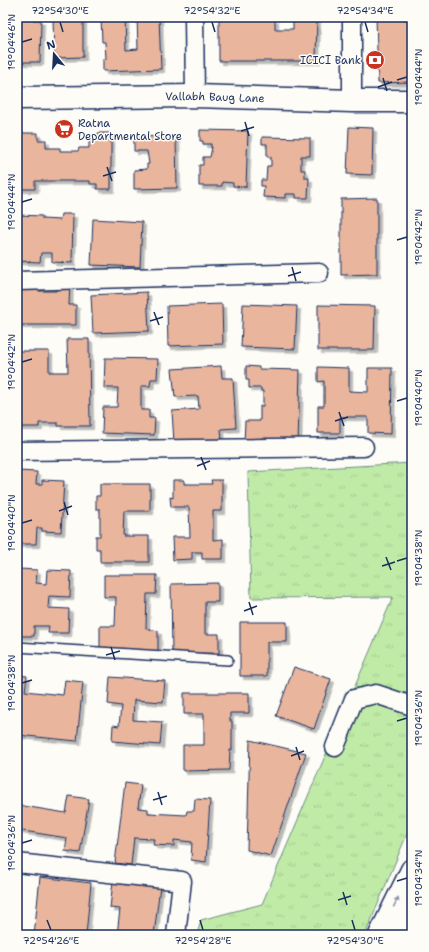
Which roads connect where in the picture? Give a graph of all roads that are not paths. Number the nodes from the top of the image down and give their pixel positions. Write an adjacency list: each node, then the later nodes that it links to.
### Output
1 (194, 17): 3 (street)
2 (352, 17): 5 (street)
3 (195, 96): 4 (street, Vallabh Baug Lane); 5 (street, Vallabh Baug Lane)
4 (17, 98)
5 (352, 101): 6 (street, Vallabh Baug Lane)
6 (412, 101)
7 (319, 273): 8 (street)
8 (17, 281)
9 (364, 447): 10 (street)
10 (17, 451)
11 (17, 647): 12 (lane)
12 (228, 660)
13 (412, 706): 14 (street)
14 (335, 747)
15 (17, 863): 18 (street)
16 (412, 870): 19 (street, one-way to 16)
17 (412, 907): 20 (street)
18 (176, 935)
19 (380, 935)
20 (398, 935)

